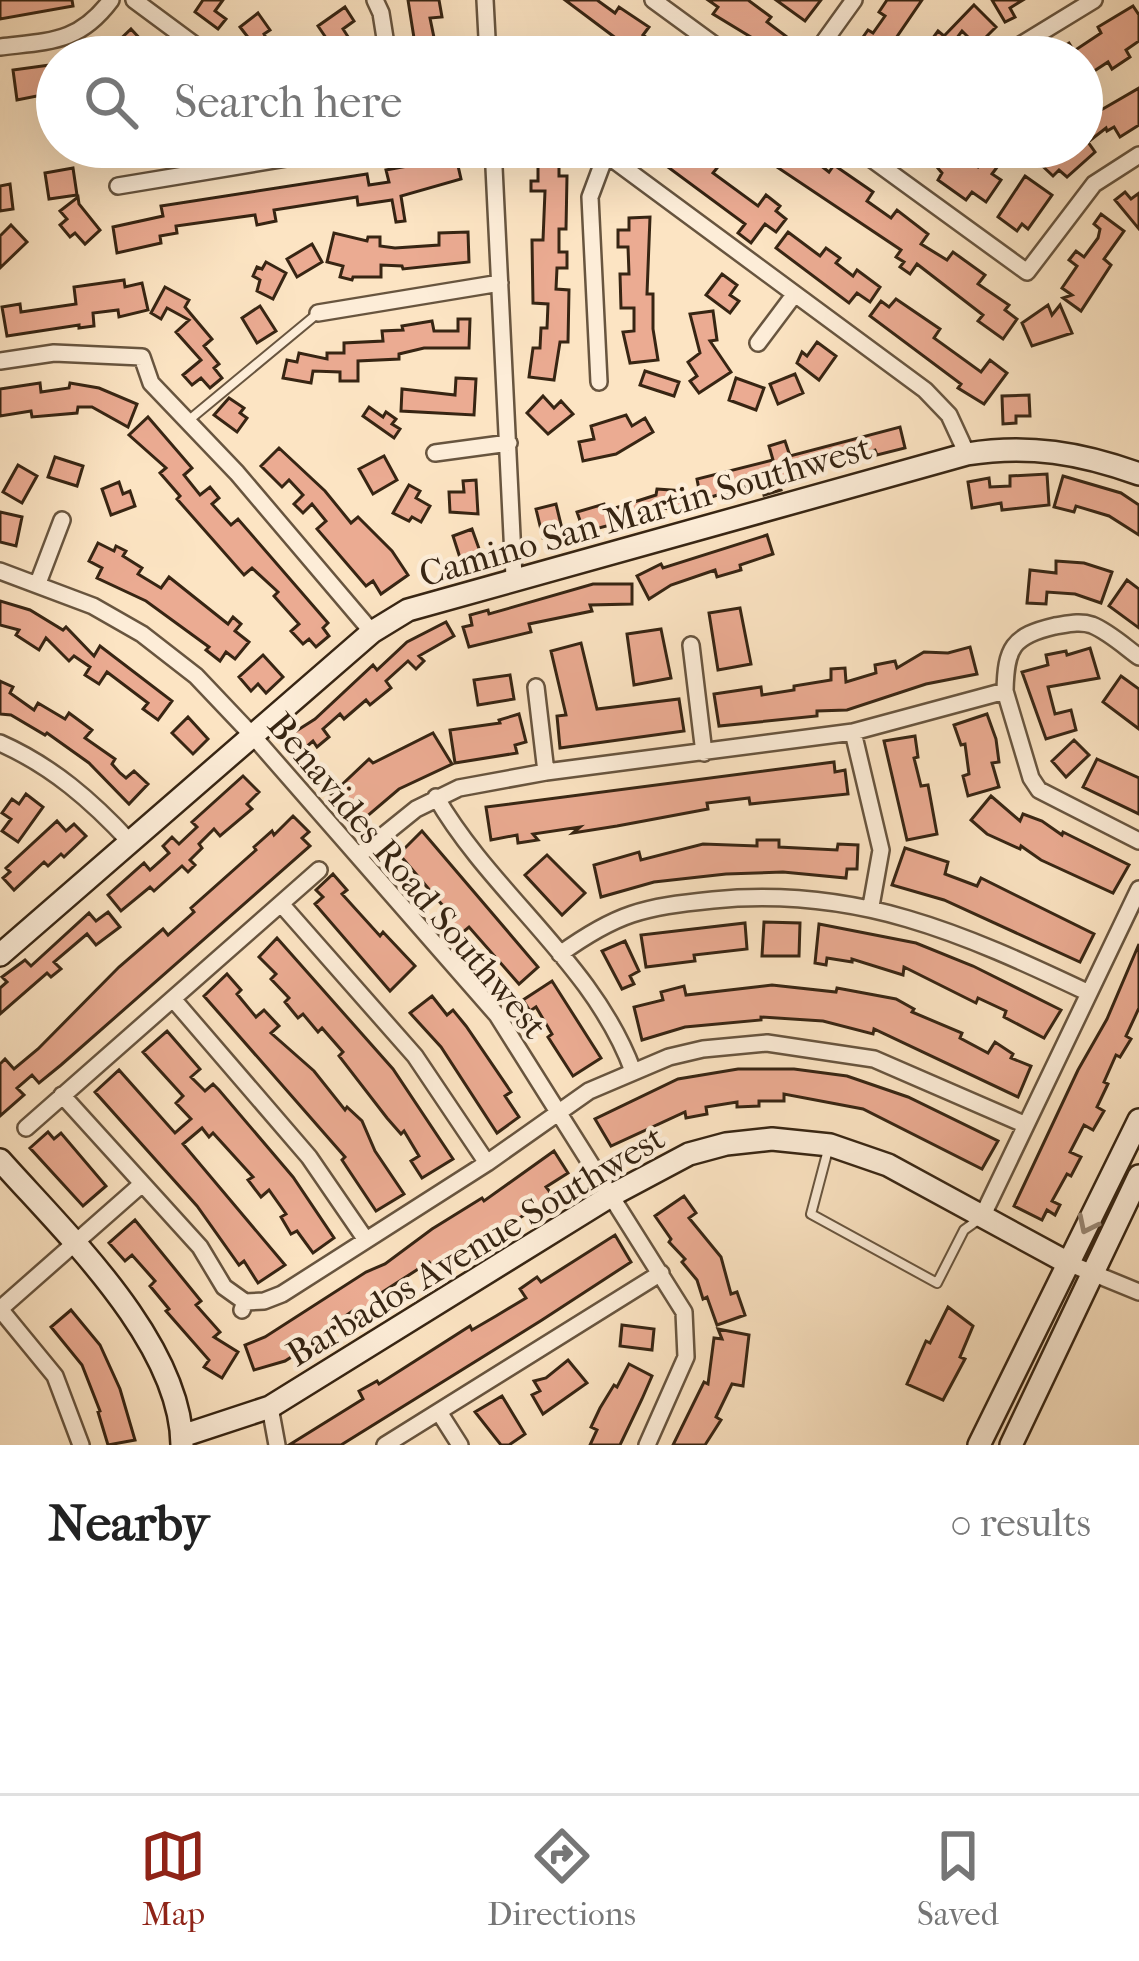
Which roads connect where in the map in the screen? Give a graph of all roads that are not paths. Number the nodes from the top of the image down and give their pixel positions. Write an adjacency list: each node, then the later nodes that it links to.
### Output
1 (111, 0): 8 (street)
2 (134, 0): 9 (street)
3 (375, 0): 10 (street)
4 (485, 0): 11 (street)
5 (653, 0): 12 (street)
6 (854, 0): 13 (street)
7 (1094, 0): 14 (street)
8 (70, 36)
9 (183, 36)
10 (385, 36)
11 (487, 36)
12 (702, 36)
13 (828, 36)
14 (1035, 36)
15 (36, 43): 16 (street)
16 (0, 47)
17 (1139, 154): 22 (street)
18 (194, 168): 23 (street)
19 (494, 168): 24 (street)
20 (597, 168): 29 (street)
21 (625, 168): 25 (street)
22 (884, 168)
23 (118, 186)
24 (500, 283): 26 (street); 31 (street)
25 (794, 295): 27 (street); 33 (street)
26 (318, 313): 30 (lane)
27 (758, 343)
28 (0, 362): 30 (street)
29 (599, 382)
30 (189, 420): 39 (street)
31 (508, 442): 32 (street); 37 (street)
32 (435, 453)
33 (967, 454): 34 (street, Camino San Martin Southwest); 37 (street, Camino San Martin Southwest)
34 (1139, 474)
35 (62, 520): 38 (street)
36 (0, 571): 38 (street, Benavides Road Southwest)
37 (514, 577): 39 (street, Camino San Martin Southwest)
38 (38, 583): 45 (street, Benavides Road Southwest)
39 (372, 632): 45 (street, Camino San Martin Southwest)
40 (692, 646): 47 (street)
41 (1139, 657): 43 (street)
42 (536, 687): 48 (street)
43 (1005, 691): 44 (street); 50 (street)
44 (853, 732): 47 (street); 56 (street)
45 (253, 736): 51 (street, Camino San Martin Southwest); 52 (street, Benavides Road Southwest)
46 (2, 748): 51 (street)
47 (704, 753): 48 (street)
48 (546, 772): 49 (street)
49 (436, 797): 52 (street); 57 (street)
50 (1139, 841)
51 (130, 842): 58 (street, Camino San Martin Southwest)
52 (359, 855): 63 (street, Benavides Road Southwest)
53 (319, 870): 55 (street)
54 (1139, 889): 59 (street)
55 (282, 905): 60 (street); 69 (street)
56 (872, 906): 57 (street); 59 (street)
57 (560, 954): 61 (street)
58 (0, 955)
59 (1089, 993): 65 (street)
60 (173, 999): 62 (street); 74 (street)
61 (633, 1070): 63 (street); 65 (street)
62 (62, 1095): 66 (street); 71 (street)
63 (560, 1112): 69 (street); 72 (street, Benavides Road Southwest)
64 (1139, 1120): 76 (street, one-way to 76)
65 (1026, 1125): 73 (street)
66 (26, 1128)
67 (830, 1145): 72 (street, Barbados Avenue Southwest); 73 (street, Barbados Avenue Southwest); 73 (lane)
68 (0, 1160): 75 (street)
69 (487, 1162): 74 (street)
70 (1139, 1176): 77 (street)
71 (142, 1184): 74 (street); 75 (street)
72 (612, 1196): 78 (street, Benavides Road Southwest); 81 (street, Barbados Avenue Southwest)
73 (982, 1217): 76 (street, Barbados Avenue Southwest)
74 (366, 1240)
75 (75, 1244): 80 (street); 83 (street)
76 (1068, 1263): 77 (street); 89 (street)
77 (1091, 1272): 79 (street); 90 (street)
78 (661, 1273): 82 (street); 88 (street, Benavides Road Southwest)
79 (1139, 1292)
80 (0, 1309): 84 (street)
81 (270, 1407): 83 (street, Barbados Avenue Southwest); 85 (street)
82 (439, 1412): 86 (street); 87 (street)
83 (182, 1441)
84 (80, 1445)
85 (277, 1445)
86 (385, 1445)
87 (460, 1445)
88 (646, 1445)
89 (979, 1445)
90 (1012, 1445)

